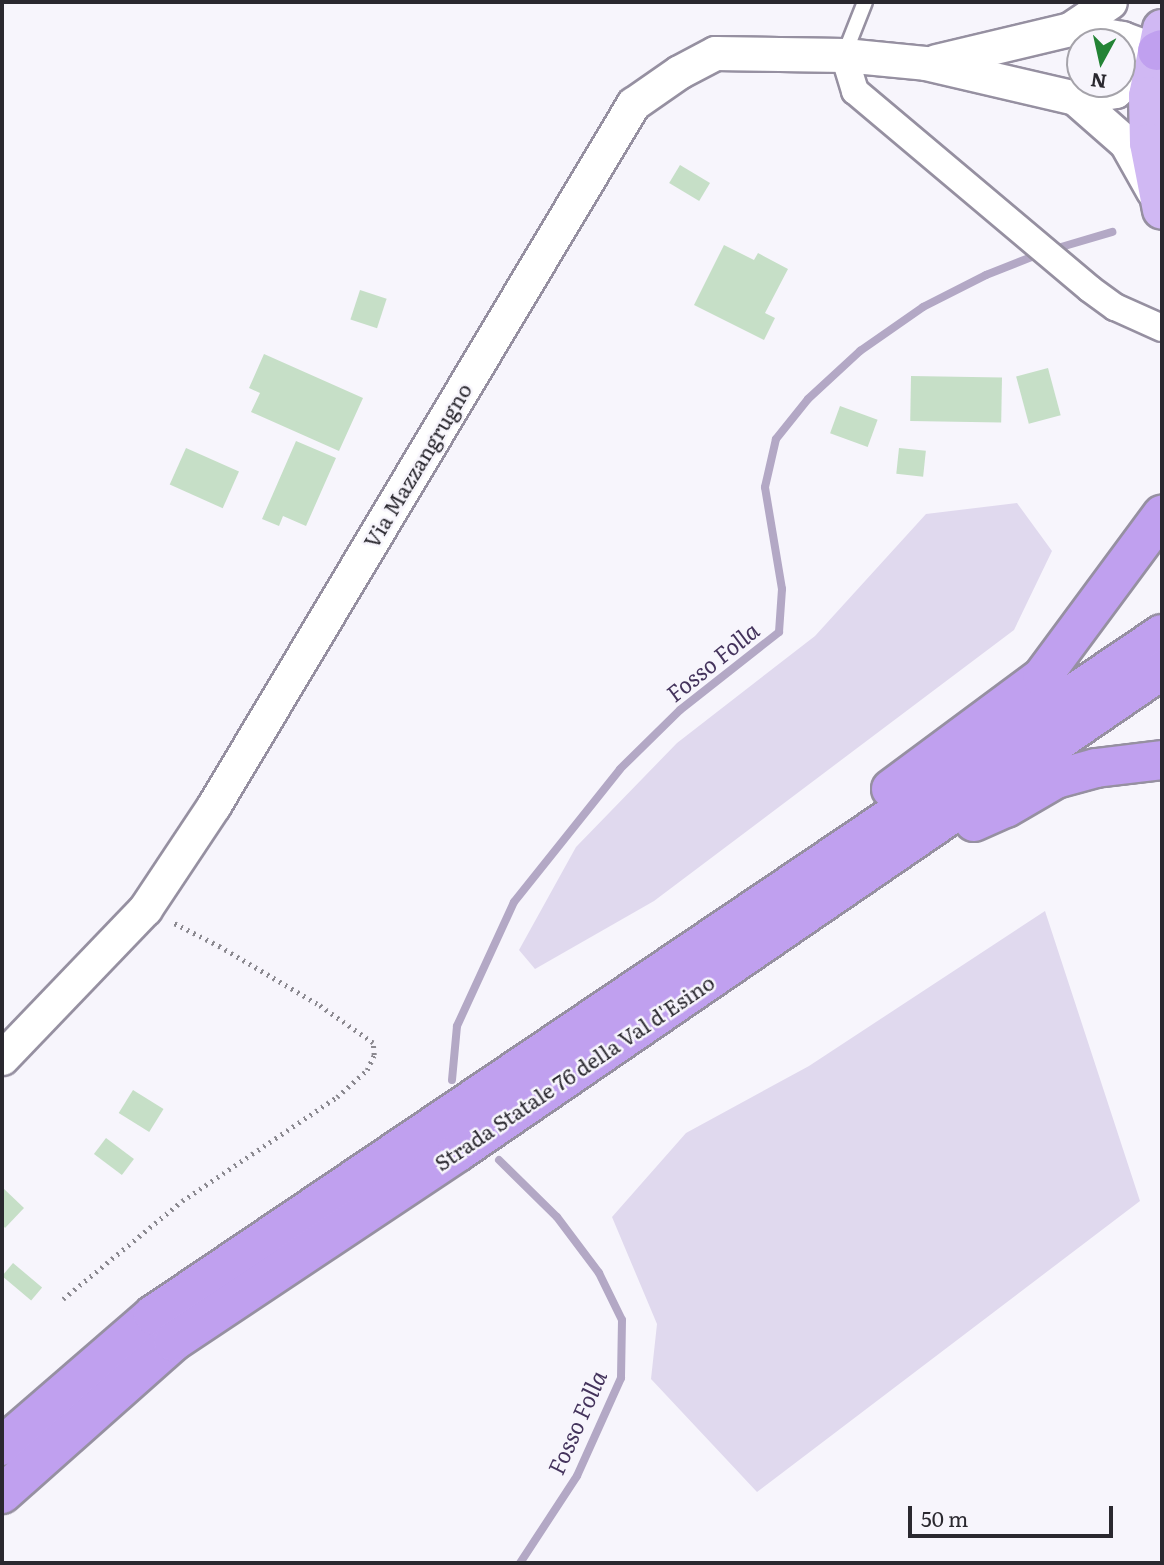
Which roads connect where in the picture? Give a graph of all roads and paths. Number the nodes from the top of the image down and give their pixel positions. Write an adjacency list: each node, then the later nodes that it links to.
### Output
1 (865, 2): 7 (lane)
2 (1110, 2): 3 (street, Via Mazzangrugno)
3 (1071, 28)
4 (1066, 30): 8 (street, Via Mazzangrugno)
5 (1136, 40): 6 (street, Via Mazzangrugno)
6 (1160, 43): 9 (street, Via Mazzangrugno); 12 (main road, Via Mazzangrugno)
7 (844, 55): 8 (street, Via Mazzangrugno); 13 (street); 19 (street, Via Mazzangrugno)
8 (925, 63): 10 (street, Via Mazzangrugno)
9 (1136, 69)
10 (1066, 96)
11 (1075, 98): 12 (street, Via Mazzangrugno)
12 (1161, 206)
13 (1162, 328)
14 (1162, 515): 18 (highway)
15 (1162, 634): 18 (highway, Strada Statale 76 della Val d'Esino)
16 (1162, 670): 18 (highway, Strada Statale 76 della Val d'Esino)
17 (1162, 760): 18 (highway)
18 (872, 850): 22 (highway, Strada Statale 76 della Val d'Esino); 23 (highway, Strada Statale 76 della Val d'Esino)
19 (145, 909): 20 (street, Via Mazzangrugno); 21 (path)
20 (2, 1058)
21 (62, 1298)
22 (2, 1446)
23 (2, 1494)

